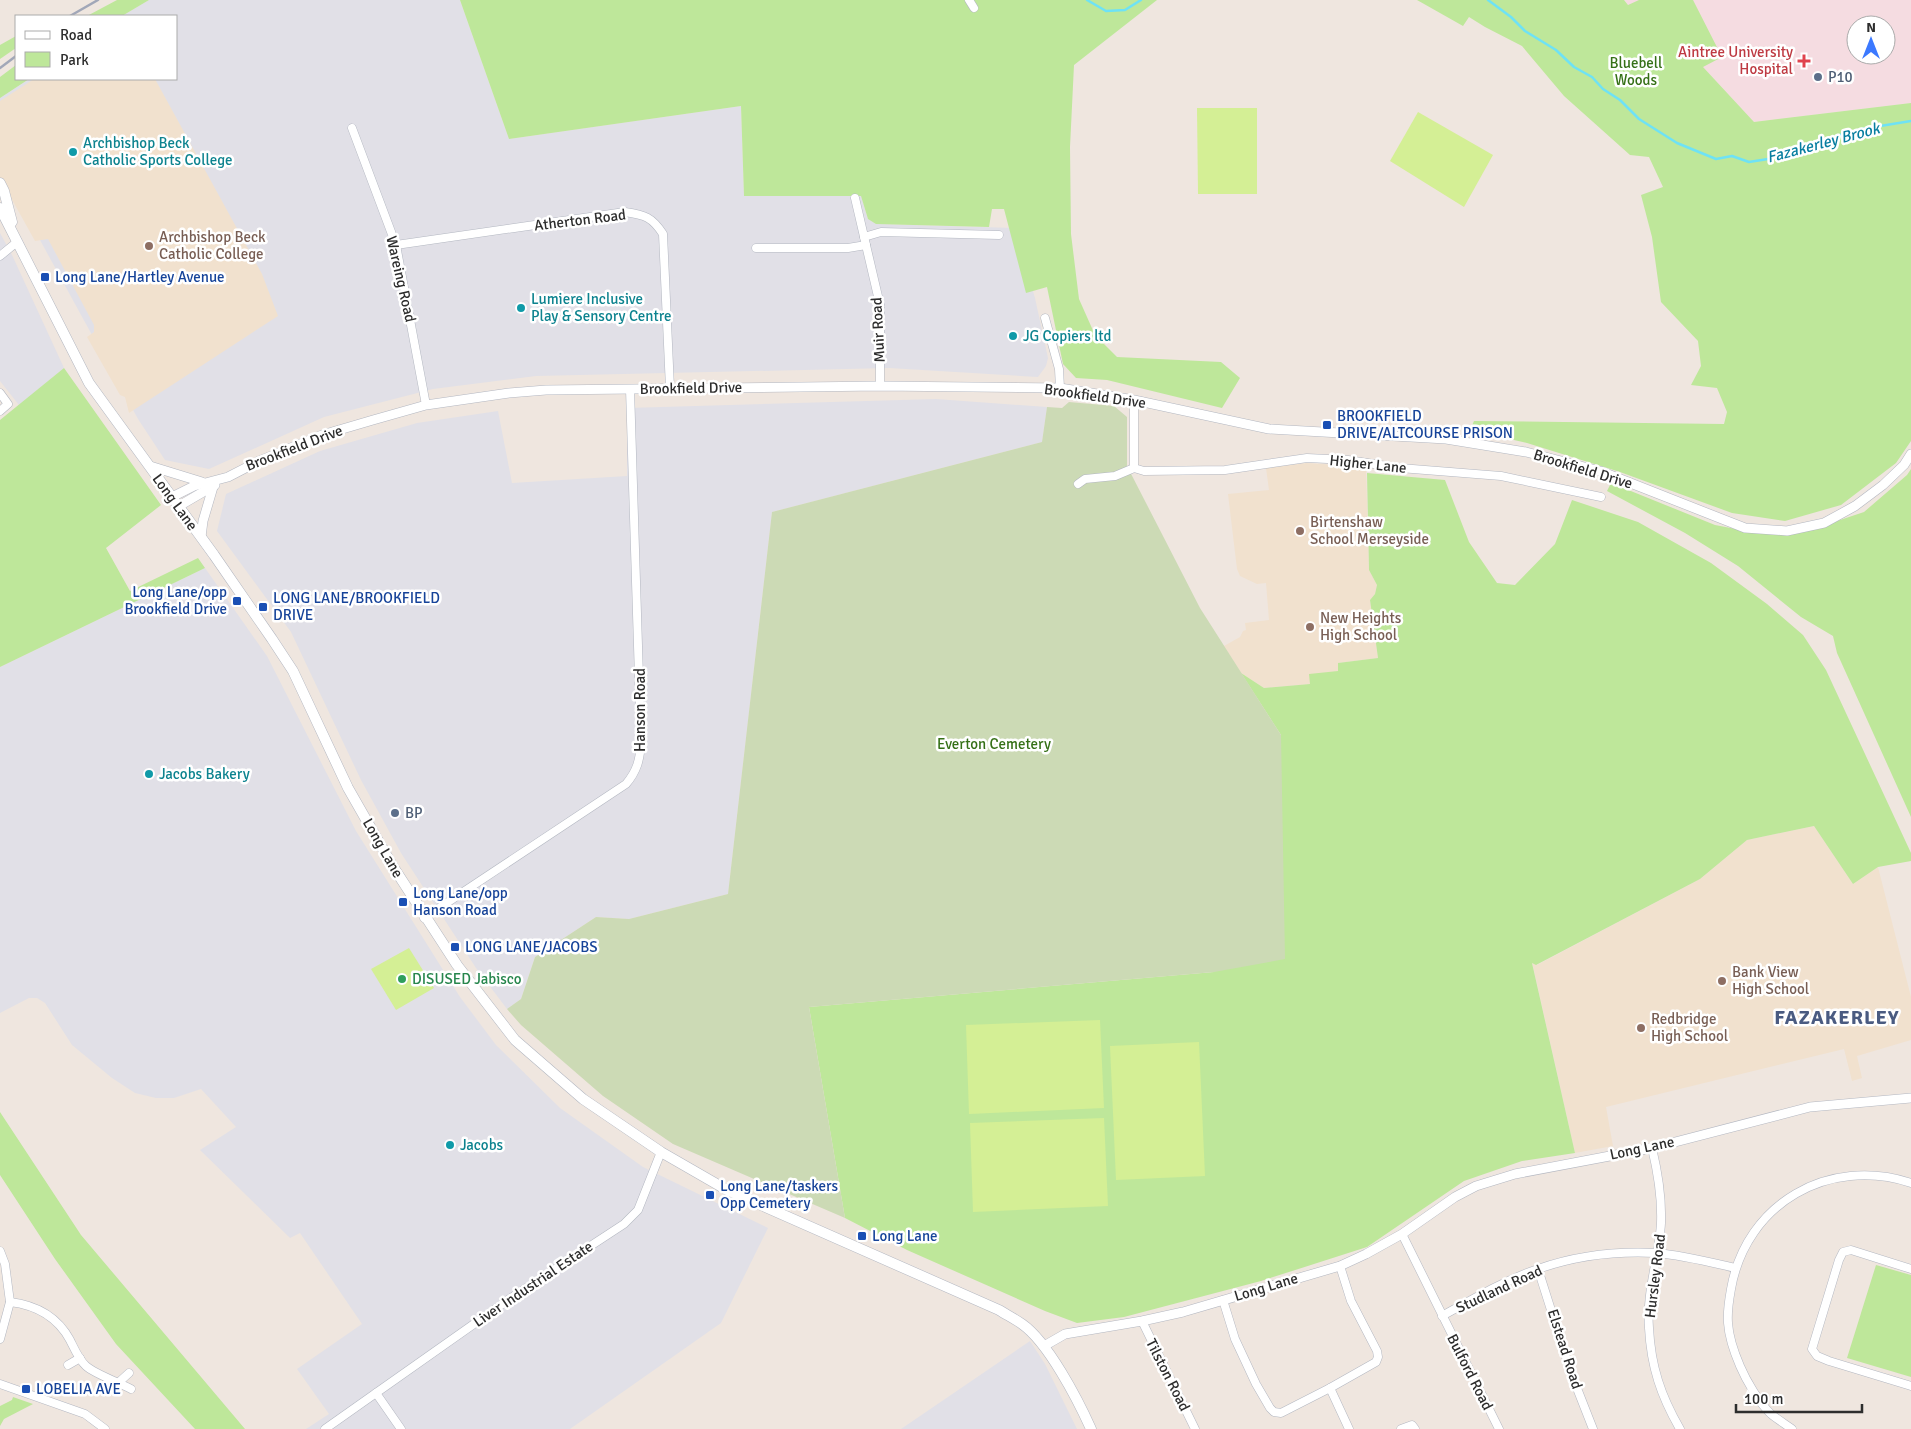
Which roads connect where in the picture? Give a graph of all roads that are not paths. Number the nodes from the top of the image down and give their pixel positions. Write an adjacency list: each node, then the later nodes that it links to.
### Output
1 (969, 0): 2 (street)
2 (974, 8)
3 (352, 128): 10 (street, Wareing Road)
4 (0, 182): 9 (main road, Long Lane)
5 (854, 198): 8 (street, Muir Road)
6 (0, 208): 9 (main road, Long Lane)
7 (999, 235): 8 (street)
8 (865, 241): 11 (street); 14 (street, Muir Road)
9 (17, 242): 12 (street); 23 (main road, Long Lane)
10 (396, 245): 15 (street, Atherton Road); 20 (street, Wareing Road)
11 (756, 248)
12 (0, 256)
13 (1045, 318): 16 (street)
14 (880, 386): 15 (street, Brookfield Drive); 16 (street, Brookfield Drive)
15 (670, 388): 17 (street, Brookfield Drive)
16 (1060, 388): 19 (street, Brookfield Drive)
17 (630, 389): 20 (street, Brookfield Drive); 33 (street, Hanson Road)
18 (0, 393): 21 (street)
19 (1134, 400): 22 (street, Brookfield Drive); 24 (street)
20 (426, 405): 25 (street, Brookfield Drive)
21 (0, 410)
22 (1911, 454)
23 (150, 466): 26 (street); 29 (main road, Long Lane)
24 (1134, 468): 27 (street, Higher Lane); 30 (street, Higher Lane)
25 (221, 480): 26 (street, Brookfield Drive); 28 (street, Brookfield Drive)
26 (204, 482): 29 (street, Brookfield Drive)
27 (1078, 484)
28 (213, 487): 31 (street, Brookfield Drive); 32 (street)
29 (172, 497): 31 (main road, Long Lane)
30 (1601, 497)
31 (179, 506): 32 (main road, Long Lane)
32 (201, 537): 33 (main road, Long Lane)
33 (424, 918): 36 (main road, Long Lane)
34 (1911, 1098): 35 (street, Long Lane)
35 (1652, 1148): 38 (street, Long Lane); 40 (street, Hursley Road)
36 (660, 1152): 50 (main road, Long Lane); 59 (street, Liver Industrial Estate)
37 (1911, 1183): 42 (street)
38 (1402, 1234): 41 (street, Long Lane); 47 (street, Bulford Road)
39 (0, 1251): 46 (street)
40 (1656, 1253): 42 (street, Studland Road); 43 (street, Studland Road); 70 (street, Hursley Road)
41 (1340, 1266): 45 (street, Long Lane); 57 (street)
42 (1735, 1268): 71 (street)
43 (1538, 1269): 47 (street, Studland Road); 69 (street, Elstead Road)
44 (1911, 1269): 56 (street)
45 (1223, 1300): 48 (street, Long Lane); 57 (street)
46 (10, 1302): 49 (street); 51 (street)
47 (1442, 1316): 68 (street, Bulford Road)
48 (1142, 1322): 50 (street, Long Lane); 64 (street, Tilston Road)
49 (0, 1339)
50 (1044, 1346): 63 (main road)
51 (80, 1358): 52 (street); 54 (street)
52 (68, 1365)
53 (129, 1373): 54 (street)
54 (118, 1383): 58 (street)
55 (0, 1384): 60 (street)
56 (1911, 1386)
57 (1330, 1388): 65 (street)
58 (131, 1389)
59 (376, 1393): 61 (street, Liver Industrial Estate); 62 (street)
60 (105, 1429)
61 (325, 1429)
62 (401, 1429)
63 (1091, 1429)
64 (1195, 1429)
65 (1349, 1429)
66 (1401, 1429): 67 (street)
67 (1415, 1429)
68 (1499, 1429)
69 (1593, 1429)
70 (1680, 1429)
71 (1792, 1429)

